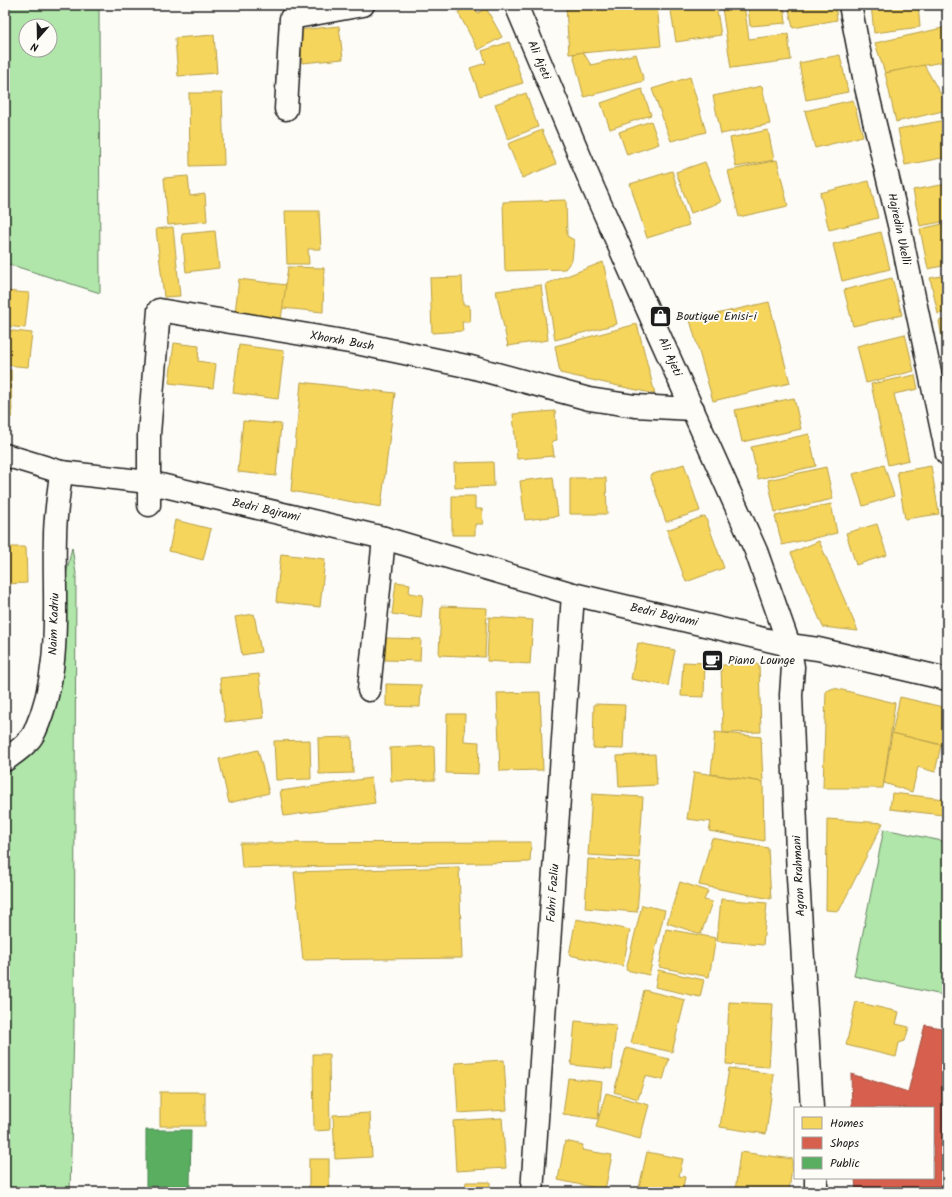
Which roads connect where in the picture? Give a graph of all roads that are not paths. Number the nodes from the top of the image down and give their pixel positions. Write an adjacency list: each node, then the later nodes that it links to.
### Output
1 (363, 5): 4 (street)
2 (516, 5): 5 (street, Ali Ajeti)
3 (850, 5): 6 (street, Hajredin Ukelli)
4 (286, 109)
5 (693, 408): 9 (street, Xhorxh Bush); 13 (street, Ali Ajeti)
6 (947, 454)
7 (5, 455): 8 (street, Bedri Bajrami)
8 (61, 472): 9 (street, Bedri Bajrami); 16 (street, Naim Kadriu)
9 (148, 482): 10 (street); 11 (street, Bedri Bajrami)
10 (149, 505)
11 (384, 538): 12 (street, Bedri Bajrami); 15 (street)
12 (573, 594): 13 (street, Bedri Bajrami); 19 (street, Fahri Fazliu)
13 (789, 645): 14 (street, Bedri Bajrami); 17 (street, Agron Rrahmani)
14 (947, 679)
15 (369, 690)
16 (5, 760)
17 (812, 1107)
18 (816, 1179): 20 (street)
19 (532, 1192)
20 (816, 1192)

